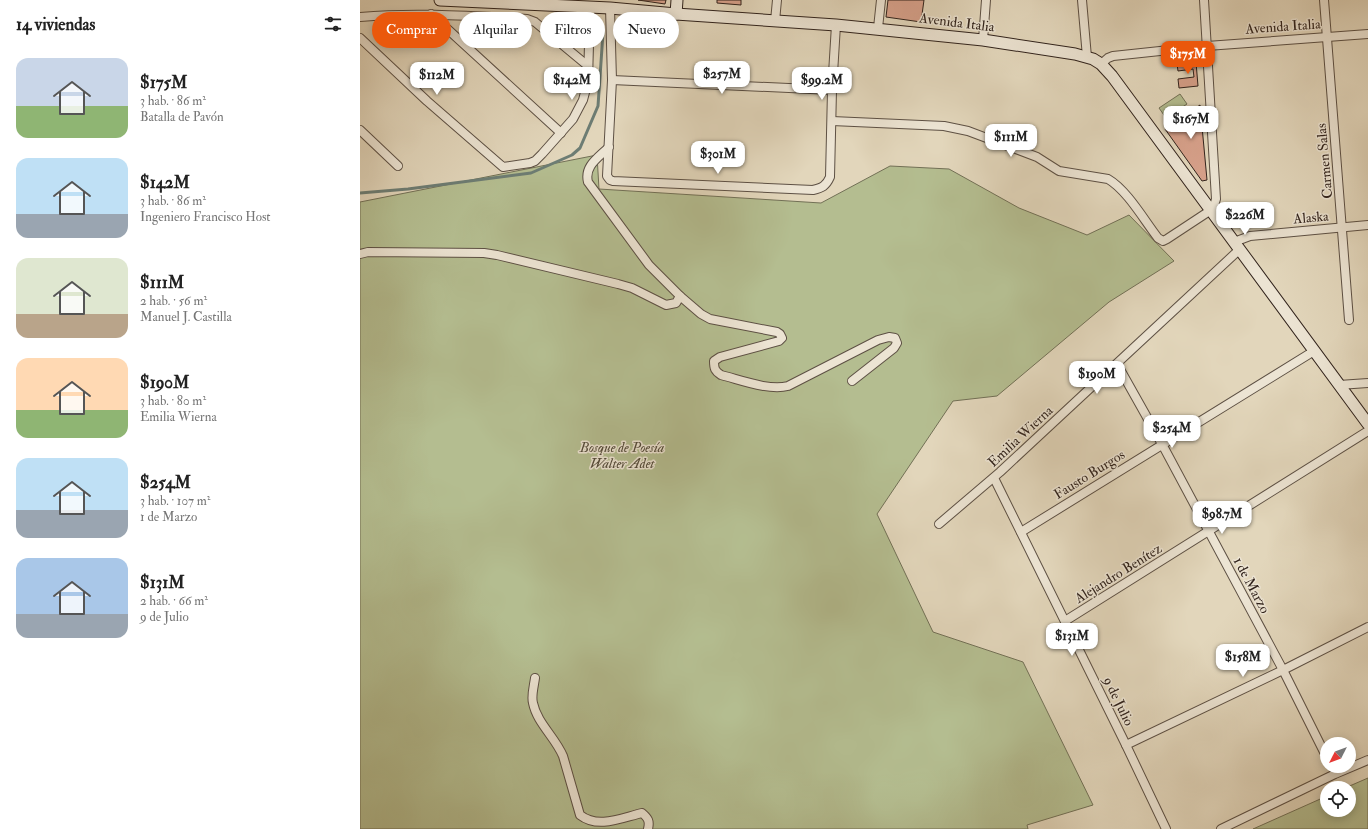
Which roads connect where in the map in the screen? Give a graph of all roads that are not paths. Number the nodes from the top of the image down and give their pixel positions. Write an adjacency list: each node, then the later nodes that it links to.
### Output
1 (440, 0): 9 (main road, Avenida Italia)
2 (677, 0): 14 (main road)
3 (777, 0): 19 (street)
4 (881, 0): 21 (street)
5 (986, 0): 26 (street)
6 (1082, 0): 28 (street)
7 (1204, 0): 27 (street)
8 (1324, 0): 24 (street, Carmen Salas)
9 (496, 1): 10 (main road, Avenida Italia)
10 (572, 3): 11 (main road, Avenida Italia)
11 (590, 7): 12 (main road, Avenida Italia); 30 (street)
12 (610, 8): 13 (main road, Avenida Italia); 31 (street)
13 (654, 12)
14 (676, 12)
15 (679, 14): 19 (main road, Avenida Italia)
16 (451, 15): 30 (street)
17 (372, 17): 18 (street)
18 (360, 18)
19 (775, 21): 20 (main road, Avenida Italia)
20 (836, 25): 21 (main road, Avenida Italia); 32 (street)
21 (878, 28): 26 (main road, Avenida Italia)
22 (451, 32): 35 (street)
23 (1368, 34): 24 (street, Avenida Italia)
24 (1327, 37): 27 (street, Avenida Italia); 40 (street, Carmen Salas)
25 (360, 38): 35 (street)
26 (983, 40): 28 (main road, Avenida Italia)
27 (1207, 46): 29 (street, Avenida Italia); 38 (street)
28 (1087, 57): 29 (main road, Avenida Italia)
29 (1101, 64): 38 (main road)
30 (588, 66): 35 (street)
31 (612, 80): 32 (street); 36 (street)
32 (832, 90): 33 (street)
33 (832, 121): 36 (street); 38 (street)
34 (360, 130): 37 (street)
35 (561, 133)
36 (609, 147): 43 (street)
37 (398, 166)
38 (1211, 210): 41 (main road)
39 (1368, 225): 40 (street, Alaska)
40 (1343, 227): 41 (street, Alaska); 44 (street, Carmen Salas)
41 (1237, 246): 45 (main road); 46 (street, Emilia Wierna)
42 (360, 254): 43 (street)
43 (680, 296): 47 (street)
44 (1349, 320)
45 (1314, 351): 49 (main road); 52 (street, Fausto Burgos)
46 (1116, 364): 52 (street, 1 de Marzo); 53 (street, Emilia Wierna)
47 (852, 381)
48 (1368, 383): 49 (street)
49 (1339, 385): 50 (main road)
50 (1368, 424)
51 (1368, 431): 56 (street, Alejandro Benítez)
52 (1162, 444): 55 (street, Fausto Burgos); 56 (street, 1 de Marzo)
53 (994, 478): 54 (street, Emilia Wierna); 55 (street, 9 de Julio)
54 (939, 524)
55 (1021, 532): 57 (street, 9 de Julio)
56 (1209, 532): 57 (street, Alejandro Benítez); 59 (street, 1 de Marzo)
57 (1065, 621): 62 (street, 9 de Julio)
58 (1368, 627): 59 (street)
59 (1283, 670): 61 (street, 1 de Marzo); 62 (street)
60 (535, 678): 65 (street)
61 (1320, 744)
62 (1126, 745): 66 (street, 9 de Julio)
63 (1368, 760): 64 (street)
64 (1335, 774): 67 (street)
65 (648, 829)
66 (1166, 829)
67 (1221, 829)

